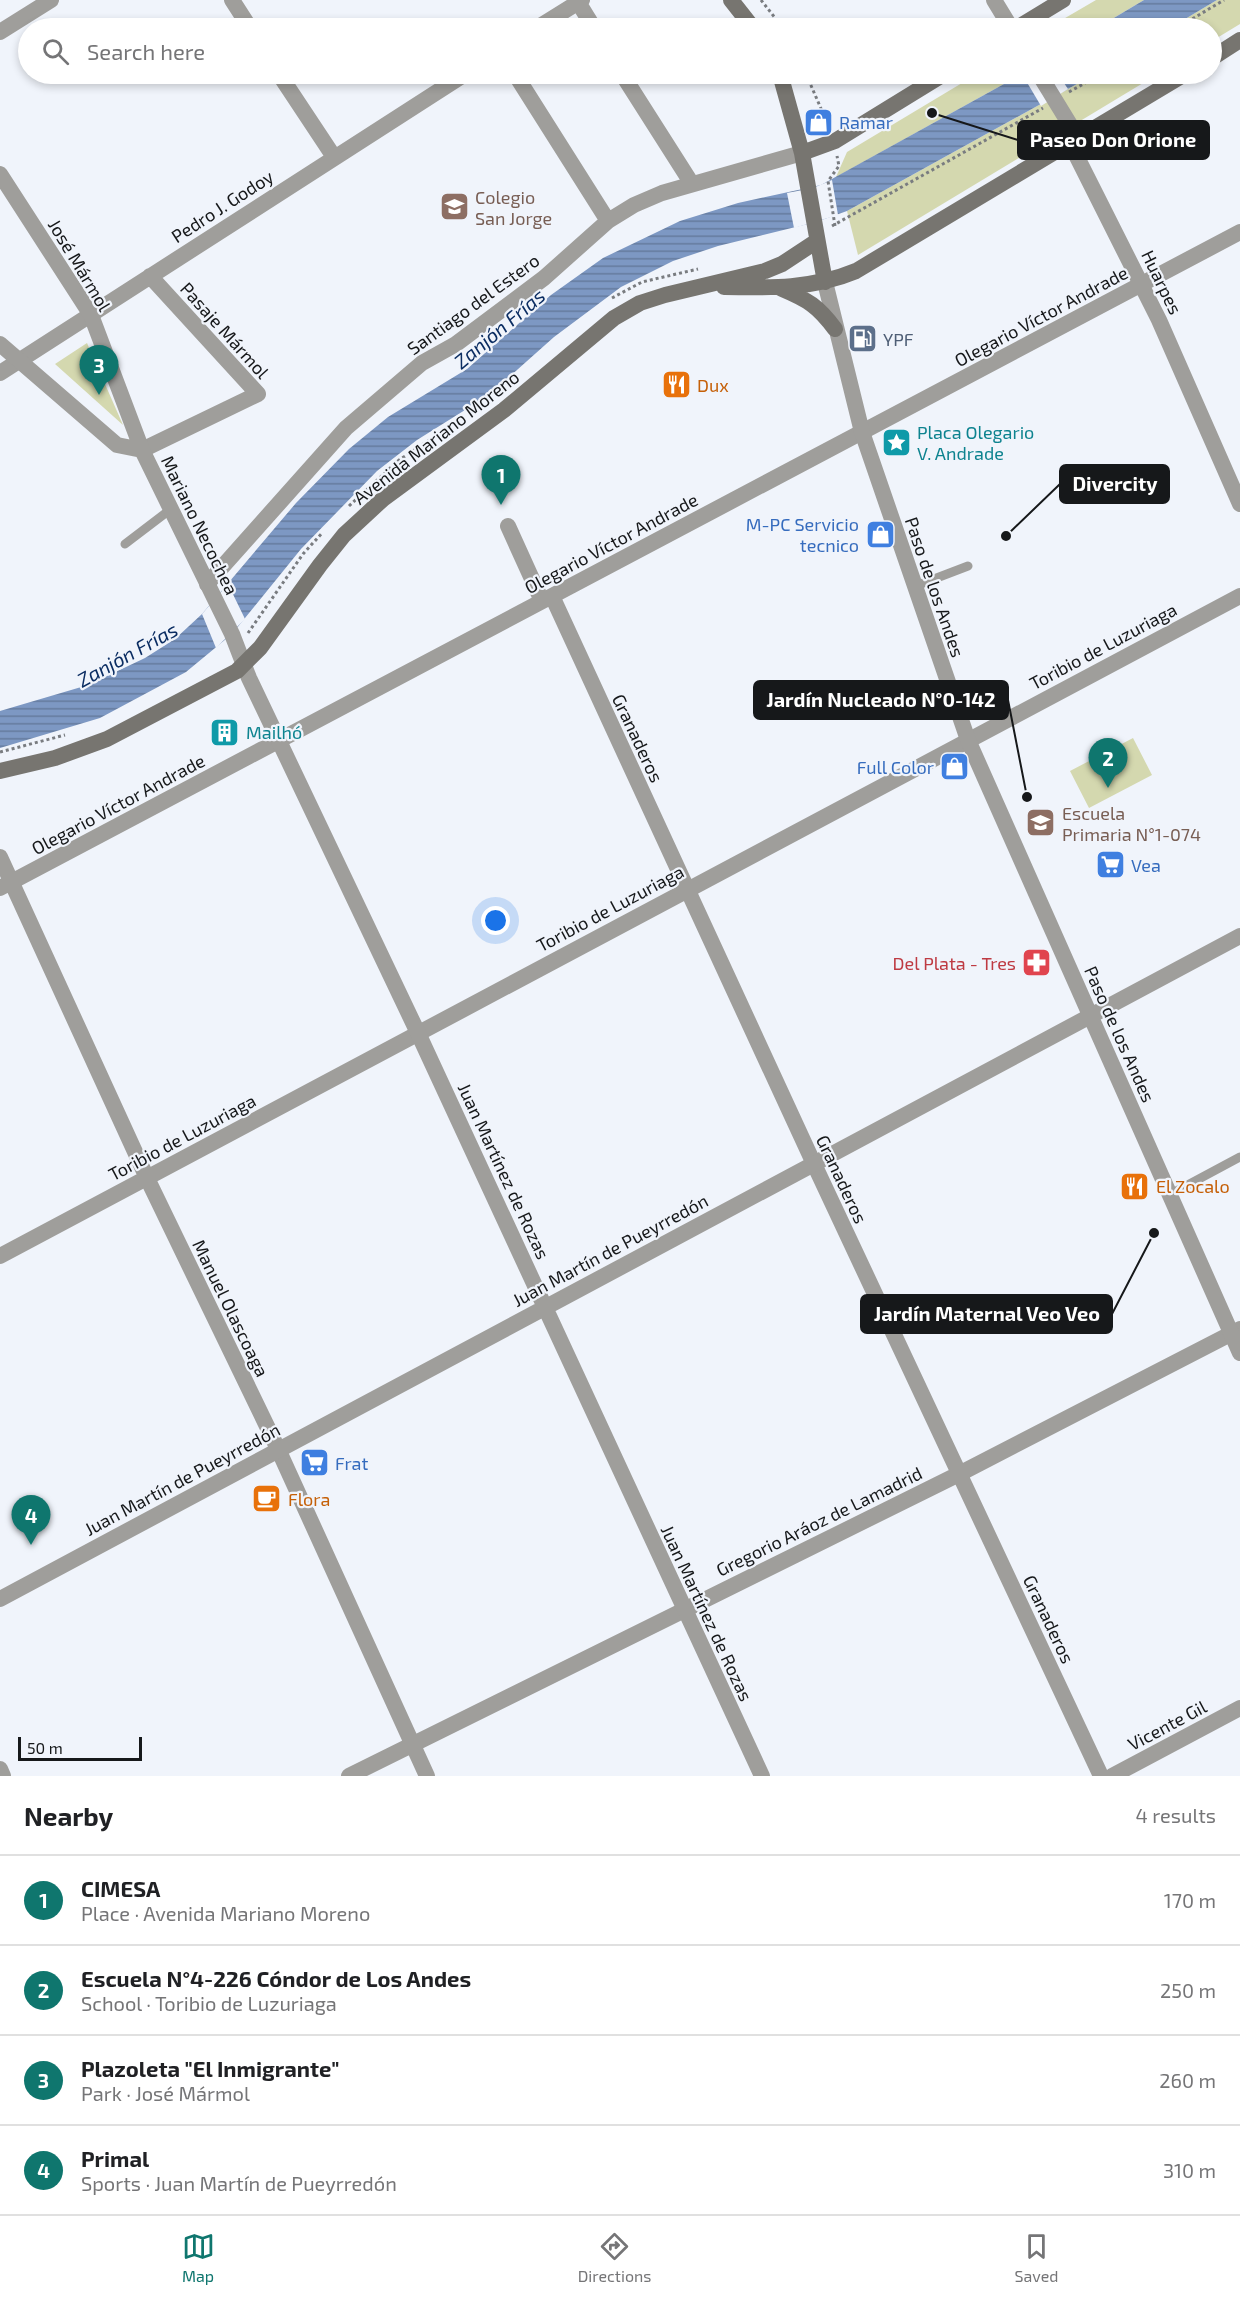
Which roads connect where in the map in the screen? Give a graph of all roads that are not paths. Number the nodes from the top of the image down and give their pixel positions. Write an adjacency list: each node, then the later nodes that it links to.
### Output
1 (51, 0): 7 (street)
2 (232, 0): 8 (street)
3 (731, 0): 11 (main road)
4 (994, 0): 12 (street)
5 (1063, 0): 13 (main road)
6 (573, 3): 9 (street); 10 (street)
7 (22, 18)
8 (244, 18)
9 (551, 18)
10 (586, 18)
11 (745, 18)
12 (1005, 18)
13 (1033, 18)
14 (18, 21): 15 (street)
15 (0, 32)
16 (1240, 40): 17 (main road)
17 (1222, 52)
18 (286, 84): 28 (street)
19 (449, 84): 28 (street, Pedro J. Godoy)
20 (521, 84): 31 (street)
21 (628, 84): 30 (street)
22 (783, 84): 27 (main road, Paso de los Andes)
23 (928, 84): 27 (main road, Santiago del Estero)
24 (1046, 84): 26 (street, Huarpes)
25 (1168, 84): 26 (main road, Avenida Mariano Moreno)
26 (1070, 143): 35 (main road, Avenida Mariano Moreno); 36 (street, Huarpes)
27 (802, 153): 30 (street, Santiago del Estero); 33 (main road, Paso de los Andes)
28 (333, 157): 34 (street, Pedro J. Godoy)
29 (0, 174): 39 (street, José Mármol)
30 (692, 184): 31 (street, Santiago del Estero)
31 (608, 221): 51 (street, Santiago del Estero)
32 (1240, 232): 36 (street, Olegario Víctor Andrade)
33 (817, 241): 35 (main road, Paso de los Andes); 37 (main road, Avenida Mariano Moreno)
34 (150, 276): 39 (street, Pedro J. Godoy); 45 (street, Pasaje Mármol)
35 (825, 282): 38 (main road, Avenida Mariano Moreno); 40 (street, Paso de los Andes)
36 (1142, 284): 44 (street, Olegario Víctor Andrade); 46 (street, Huarpes)
37 (707, 287): 38 (main road, Avenida Mariano Moreno); 56 (main road, Avenida Mariano Moreno)
38 (781, 289): 40 (main road)
39 (91, 315): 42 (street, Pedro J. Godoy); 45 (street, José Mármol)
40 (835, 330): 44 (street, Paso de los Andes)
41 (0, 344): 42 (street, Mariano Necochea)
42 (18, 361): 43 (street, Pedro J. Godoy); 45 (street, Mariano Necochea)
43 (0, 373)
44 (862, 432): 52 (street, Paso de los Andes); 54 (street, Olegario Víctor Andrade)
45 (142, 450): 47 (street, Mariano Necochea)
46 (1240, 504)
47 (171, 509): 49 (lane); 51 (street, Mariano Necochea)
48 (508, 526): 54 (street, Granaderos)
49 (125, 544)
50 (968, 566): 52 (lane)
51 (207, 584): 55 (street, Mariano Necochea)
52 (913, 587): 58 (street, Paso de los Andes)
53 (1240, 596): 58 (street, Toribio de Luzuriaga)
54 (547, 599): 57 (street, Olegario Víctor Andrade); 62 (street, Granaderos)
55 (223, 617): 56 (street, Juan Martínez de Rozas)
56 (243, 664): 57 (street, Juan Martínez de Rozas); 59 (main road, Avenida Mariano Moreno)
57 (280, 740): 61 (street, Olegario Víctor Andrade); 65 (street, Juan Martínez de Rozas)
58 (968, 740): 62 (street, Toribio de Luzuriaga); 64 (street, Paso de los Andes)
59 (0, 771)
60 (0, 857): 61 (street, Manuel Olascoaga)
61 (6, 885): 68 (street, Manuel Olascoaga)
62 (687, 889): 65 (street, Toribio de Luzuriaga); 67 (street, Granaderos)
63 (1240, 936): 64 (street, Juan Martín de Pueyrredón)
64 (1091, 1016): 67 (street, Juan Martín de Pueyrredón); 69 (street, Paso de los Andes)
65 (418, 1033): 68 (street, Toribio de Luzuriaga); 71 (street, Juan Martínez de Rozas)
66 (1240, 1156): 69 (lane)
67 (813, 1164): 71 (street, Juan Martín de Pueyrredón); 75 (street, Granaderos)
68 (147, 1178): 70 (street, Toribio de Luzuriaga); 74 (street, Manuel Olascoaga)
69 (1169, 1195): 72 (street, Paso de los Andes)
70 (0, 1256)
71 (545, 1306): 74 (street, Juan Martín de Pueyrredón); 77 (street, Juan Martínez de Rozas)
72 (1236, 1332): 73 (street, Paso de los Andes); 75 (street, Gregorio Aráoz de Lamadrid)
73 (1240, 1353)
74 (278, 1449): 76 (street, Juan Martín de Pueyrredón); 79 (street, Manuel Olascoaga)
75 (959, 1474): 77 (street, Gregorio Aráoz de Lamadrid); 85 (street, Granaderos)
76 (0, 1599)
77 (683, 1609): 79 (street, Gregorio Aráoz de Lamadrid); 84 (street, Juan Martínez de Rozas)
78 (1240, 1708): 86 (street, Vicente Gil)
79 (413, 1744): 82 (street, Gregorio Aráoz de Lamadrid); 83 (street, Manuel Olascoaga)
80 (0, 1769): 81 (street)
81 (3, 1776)
82 (349, 1776)
83 (427, 1776)
84 (762, 1776)
85 (1101, 1776)
86 (1112, 1776)

